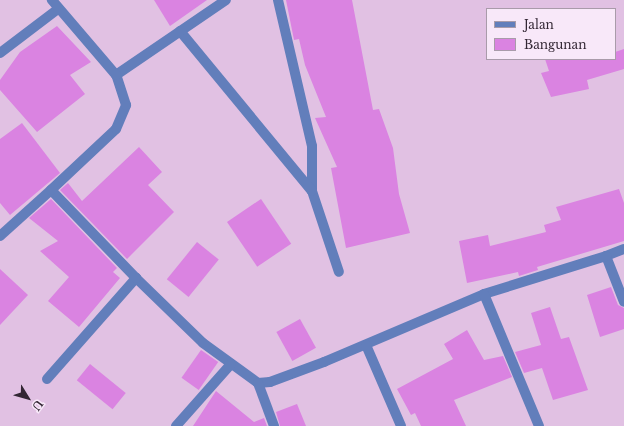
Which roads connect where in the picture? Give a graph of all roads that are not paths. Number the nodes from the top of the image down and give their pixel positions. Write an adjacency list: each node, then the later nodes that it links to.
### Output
1 (52, 0): 4 (street)
2 (226, 0): 5 (street)
3 (278, 0): 9 (street)
4 (58, 9): 6 (street); 7 (street)
5 (180, 31): 7 (street); 9 (street)
6 (0, 53)
7 (116, 75): 8 (street)
8 (51, 190): 10 (street); 14 (street)
9 (312, 191): 13 (street)
10 (0, 236)
11 (624, 249): 12 (street)
12 (606, 256): 15 (street); 16 (street)
13 (339, 272)
14 (136, 278): 18 (street); 19 (street)
15 (484, 294): 17 (street); 24 (street)
16 (624, 302)
17 (366, 345): 20 (street); 23 (street)
18 (231, 364): 20 (street); 21 (street)
19 (47, 380)
20 (258, 383): 22 (street)
21 (176, 426)
22 (274, 426)
23 (401, 426)
24 (539, 426)

